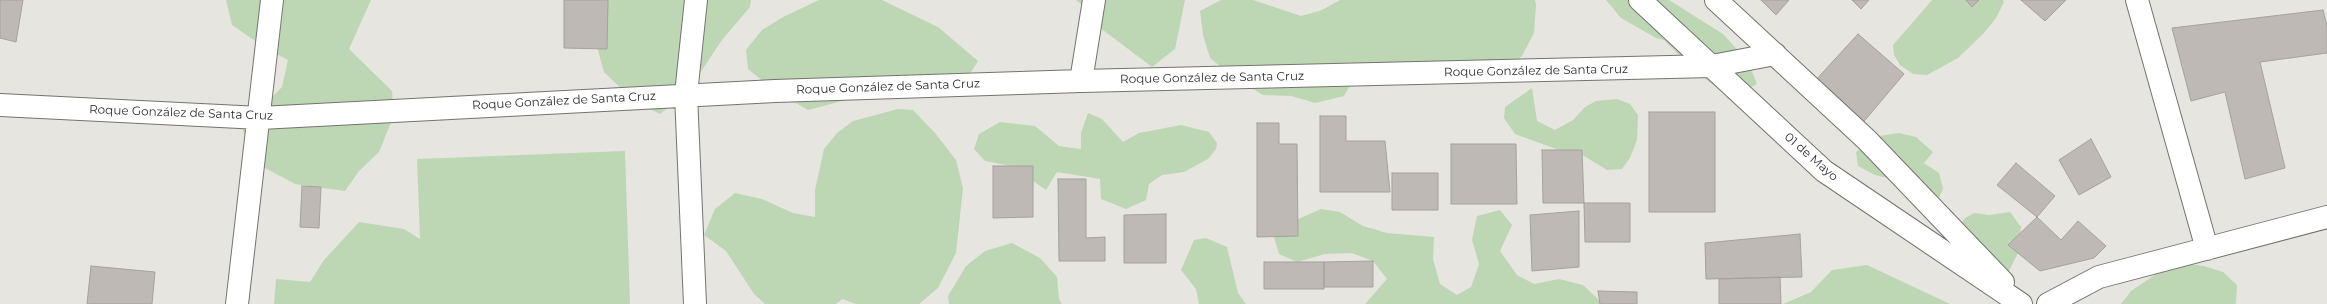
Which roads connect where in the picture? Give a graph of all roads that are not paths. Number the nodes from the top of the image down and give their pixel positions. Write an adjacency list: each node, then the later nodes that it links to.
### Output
1 (272, 0): 12 (street)
2 (696, 0): 10 (street)
3 (1094, 0): 9 (street)
4 (1640, 0): 8 (street, 01 de Mayo)
5 (1716, 0): 7 (street)
6 (2137, 0): 14 (street)
7 (1775, 54): 8 (street, Roque González de Santa Cruz); 18 (street)
8 (1712, 66): 9 (street, Roque González de Santa Cruz); 17 (street, 01 de Mayo)
9 (1081, 80): 10 (street, Roque González de Santa Cruz)
10 (686, 94): 12 (street, Roque González de Santa Cruz); 16 (street)
11 (0, 105): 12 (street, Roque González de Santa Cruz)
12 (260, 118): 15 (street)
13 (2327, 217): 14 (street)
14 (2207, 249): 19 (street)
15 (237, 304)
16 (695, 304)
17 (2020, 304)
18 (2025, 304)
19 (2048, 304)

